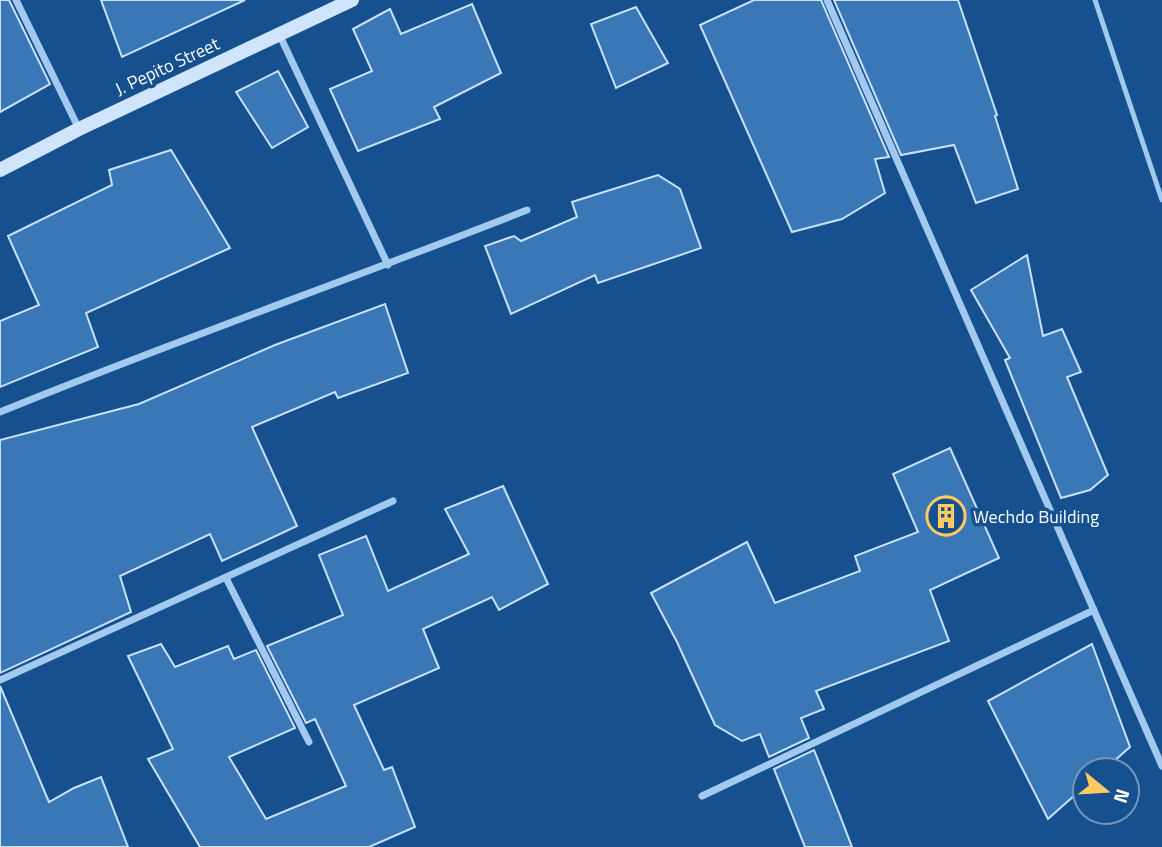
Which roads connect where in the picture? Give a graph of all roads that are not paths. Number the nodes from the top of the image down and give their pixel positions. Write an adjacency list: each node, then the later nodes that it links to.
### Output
1 (16, 0): 6 (street)
2 (352, 0): 5 (street, J. Pepito Street)
3 (827, 0): 14 (street)
4 (1095, 0): 8 (lane)
5 (280, 36): 6 (street, J. Pepito Street); 10 (street)
6 (79, 128): 7 (street, J. Pepito Street)
7 (0, 170)
8 (1162, 200)
9 (527, 211): 10 (street)
10 (388, 265): 11 (street)
11 (0, 412)
12 (393, 501): 13 (street)
13 (226, 578): 15 (street); 16 (street)
14 (1094, 610): 17 (street); 18 (street)
15 (0, 680)
16 (309, 742)
17 (1162, 766)
18 (702, 796)

